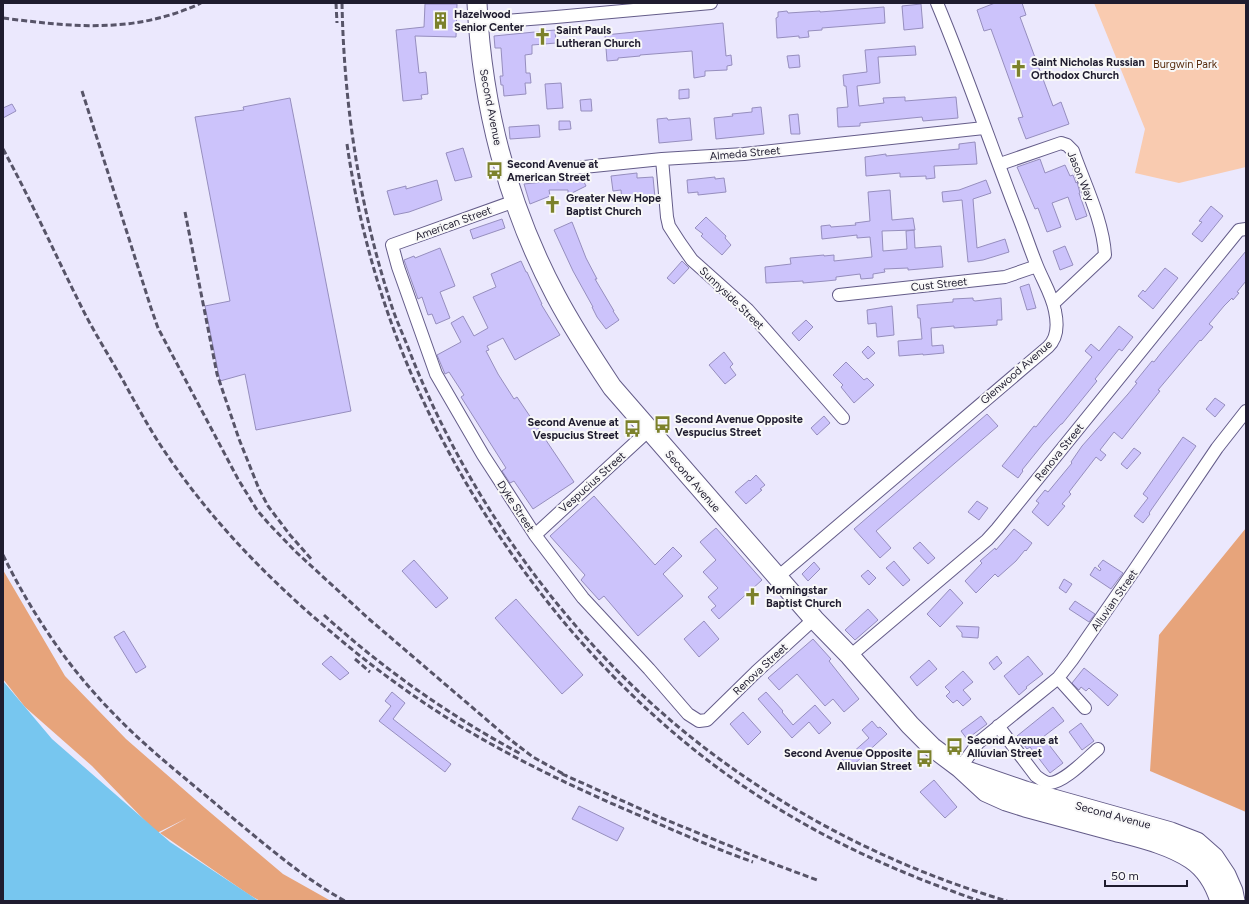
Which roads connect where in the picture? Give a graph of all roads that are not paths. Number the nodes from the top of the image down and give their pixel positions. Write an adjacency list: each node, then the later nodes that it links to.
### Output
1 (477, 3): 5 (main road, Second Avenue)
2 (711, 3): 4 (street)
3 (937, 3): 6 (street, Glenwood Avenue)
4 (628, 7): 5 (street)
5 (478, 23): 9 (main road, Second Avenue)
6 (984, 128): 7 (street, Almeda Street); 8 (street, Glenwood Avenue)
7 (662, 160): 9 (street, Almeda Street); 17 (street, Sunnyside Street)
8 (1000, 164): 13 (street, Glenwood Avenue); 15 (street, Jason Way)
9 (506, 174): 10 (main road, Second Avenue)
10 (515, 201): 12 (street, American Street); 18 (main road, Second Avenue)
11 (1246, 229): 22 (street, Renova Street)
12 (392, 245): 19 (street, Dyke Street)
13 (1037, 266): 14 (street, Cust Street); 15 (street, Glenwood Avenue)
14 (839, 295)
15 (1054, 303): 20 (street, Glenwood Avenue)
16 (1246, 412): 23 (street, Alluvian Street)
17 (843, 418)
18 (649, 430): 19 (street, Vespucius Street); 20 (main road, Second Avenue)
19 (535, 535): 25 (street, Dyke Street)
20 (779, 576): 21 (main road, Second Avenue)
21 (814, 619): 22 (main road, Second Avenue); 25 (street, Renova Street)
22 (850, 656): 28 (main road, Second Avenue)
23 (1058, 678): 24 (street); 26 (street, Alluvian Street)
24 (1085, 708)
25 (707, 720)
26 (998, 726): 27 (street); 28 (street, Alluvian Street)
27 (1098, 749)
28 (960, 768): 29 (main road, Second Avenue); 30 (main road, Second Avenue)
29 (1220, 901)
30 (1235, 901)

